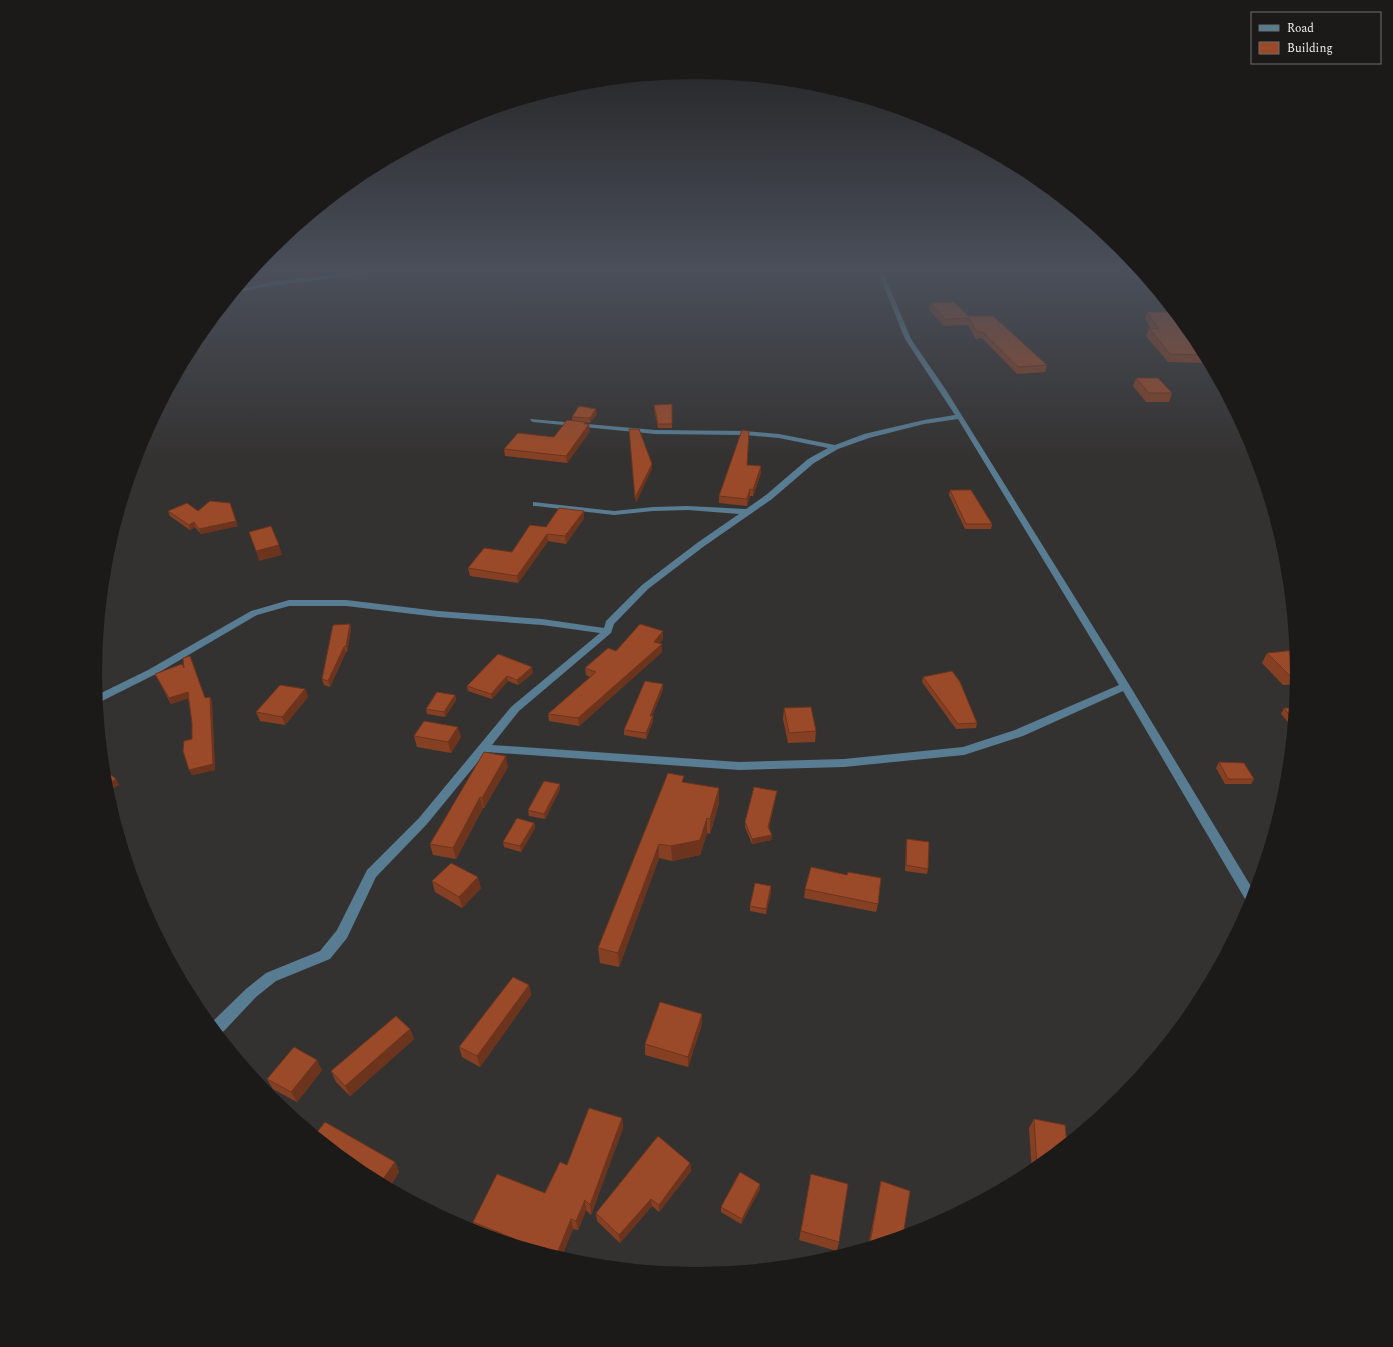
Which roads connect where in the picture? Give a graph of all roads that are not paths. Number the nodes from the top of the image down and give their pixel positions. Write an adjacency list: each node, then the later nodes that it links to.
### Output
1 (905, 332): 2 (street)
2 (959, 417): 4 (street); 8 (street)
3 (533, 420): 4 (street)
4 (835, 447): 6 (street)
5 (536, 504): 6 (street)
6 (748, 512): 7 (street)
7 (608, 632): 9 (street); 10 (street)
8 (1125, 686): 10 (street); 11 (street)
9 (103, 697)
10 (482, 748): 12 (street)
11 (1249, 893)
12 (219, 1027)

